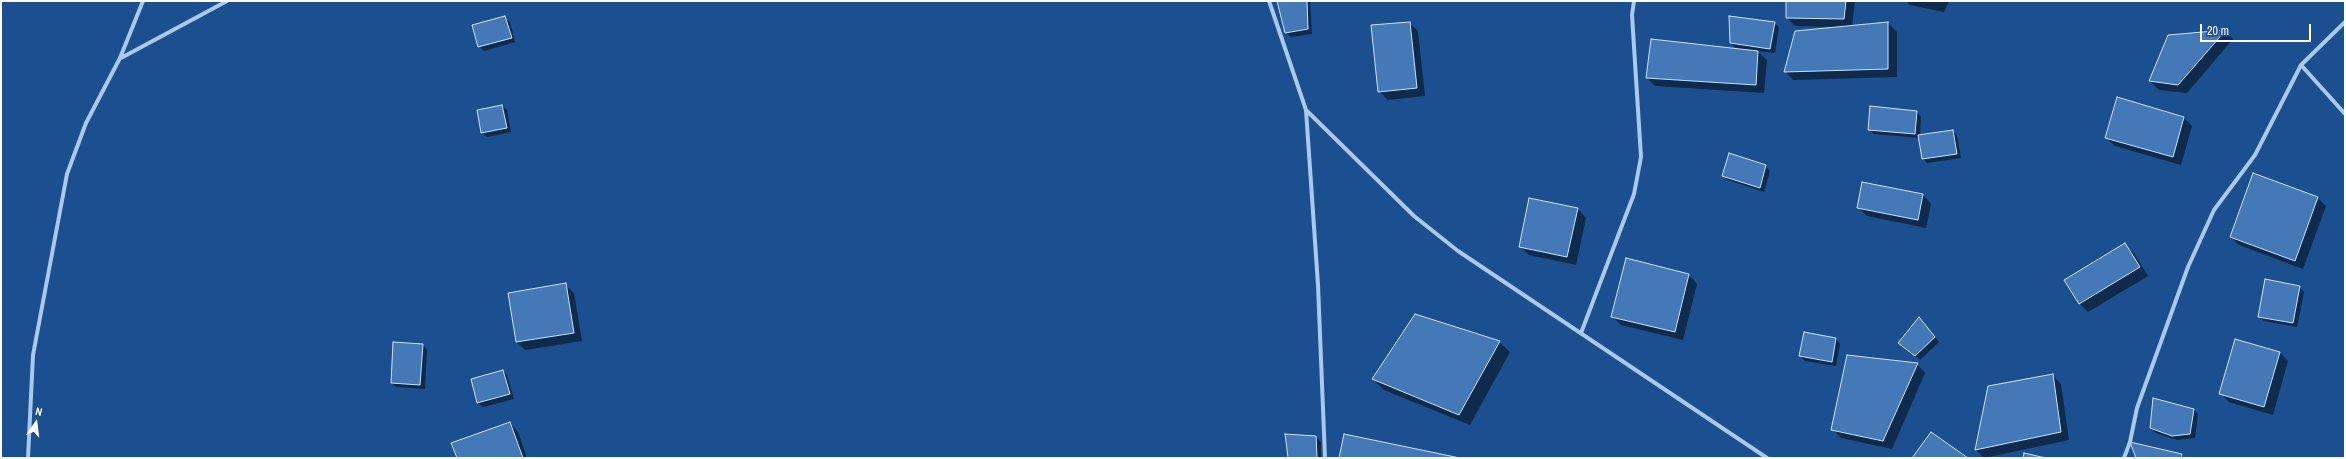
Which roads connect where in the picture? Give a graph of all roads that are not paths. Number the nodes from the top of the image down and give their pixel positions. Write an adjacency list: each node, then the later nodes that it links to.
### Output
1 (143, 1): 6 (street)
2 (227, 1): 6 (street)
3 (1269, 1): 8 (street)
4 (1634, 1): 10 (street)
5 (2345, 22): 7 (street)
6 (120, 58): 11 (street)
7 (2301, 65): 9 (street); 14 (street)
8 (1306, 110): 10 (street); 12 (street)
9 (2345, 114)
10 (1581, 333): 13 (street)
11 (28, 458)
12 (1325, 458)
13 (1768, 458)
14 (2124, 458)

